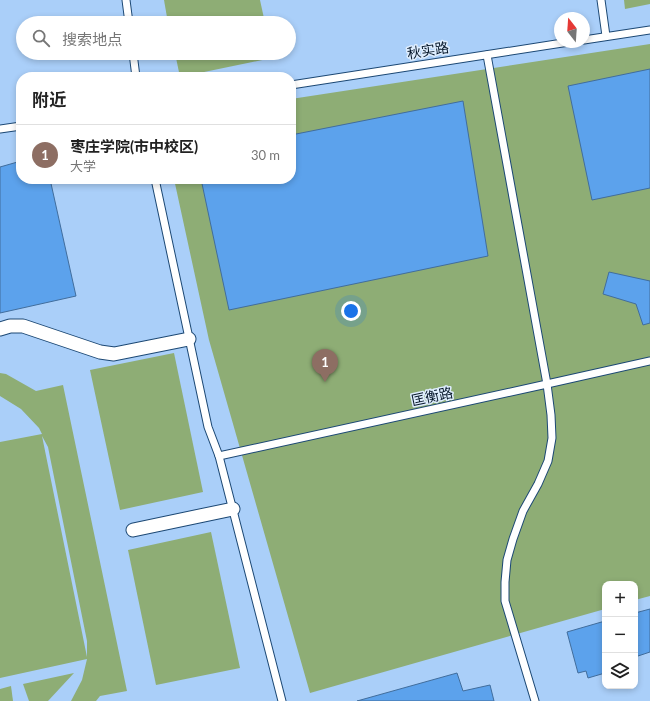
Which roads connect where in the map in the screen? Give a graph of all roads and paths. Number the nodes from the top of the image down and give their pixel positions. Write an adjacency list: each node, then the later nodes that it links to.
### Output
1 (126, 0): 3 (lane)
2 (601, 0): 5 (lane)
3 (128, 16)
4 (650, 30): 5 (lane)
5 (606, 36): 6 (lane)
6 (590, 39)
7 (554, 44): 8 (lane, 秋实路)
8 (486, 55): 11 (lane, 秋实路); 18 (lane)
9 (134, 60): 10 (lane)
10 (135, 72)
11 (296, 84)
12 (16, 127): 13 (lane)
13 (0, 129)
14 (156, 184): 16 (lane)
15 (0, 329): 16 (street)
16 (189, 339): 19 (lane)
17 (650, 361): 18 (lane, 匡衡路)
18 (547, 384): 19 (lane, 匡衡路); 23 (lane)
19 (219, 456): 20 (lane)
20 (233, 508): 21 (street); 22 (lane)
21 (133, 530)
22 (282, 701)
23 (535, 701)

